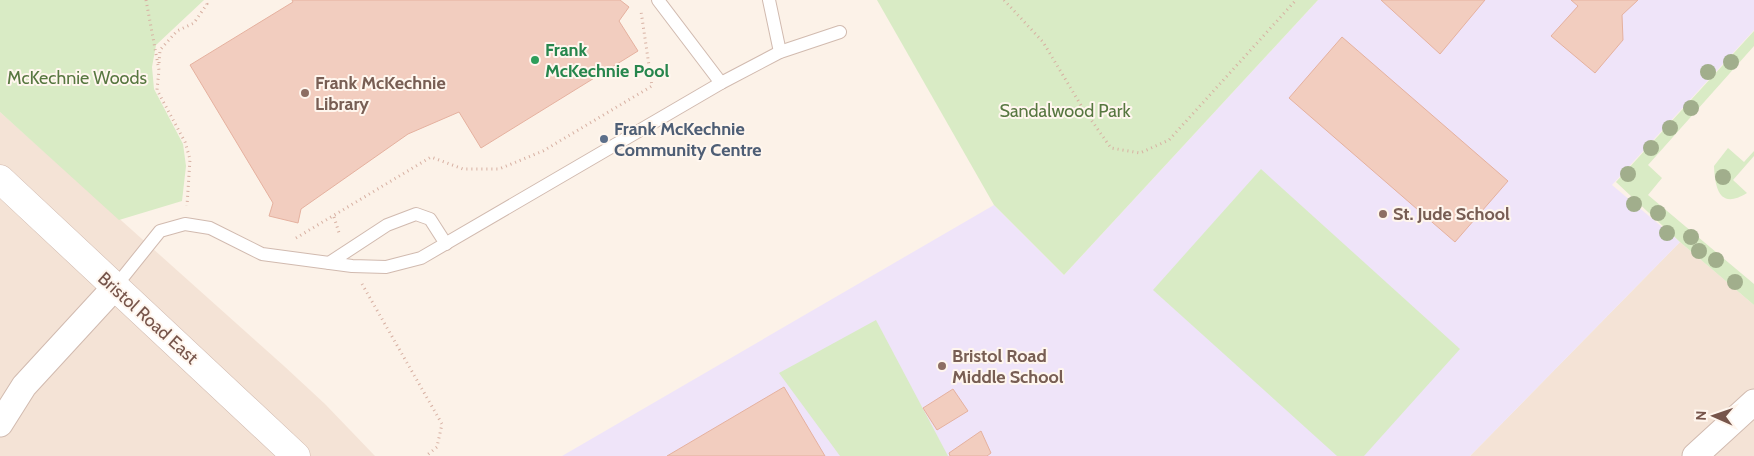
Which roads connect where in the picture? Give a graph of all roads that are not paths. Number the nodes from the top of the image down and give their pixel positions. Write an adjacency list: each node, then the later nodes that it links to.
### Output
1 (658, 0): 5 (lane)
2 (769, 0): 4 (lane)
3 (840, 32): 4 (lane)
4 (780, 52): 5 (lane)
5 (721, 83): 7 (lane)
6 (0, 179): 9 (street, Bristol Road East)
7 (446, 244): 8 (lane); 8 (lane)
8 (329, 263): 9 (lane)
9 (115, 287): 11 (street); 12 (street, Bristol Road East)
10 (1754, 402): 13 (street)
11 (0, 424)
12 (296, 456)
13 (1696, 456)

